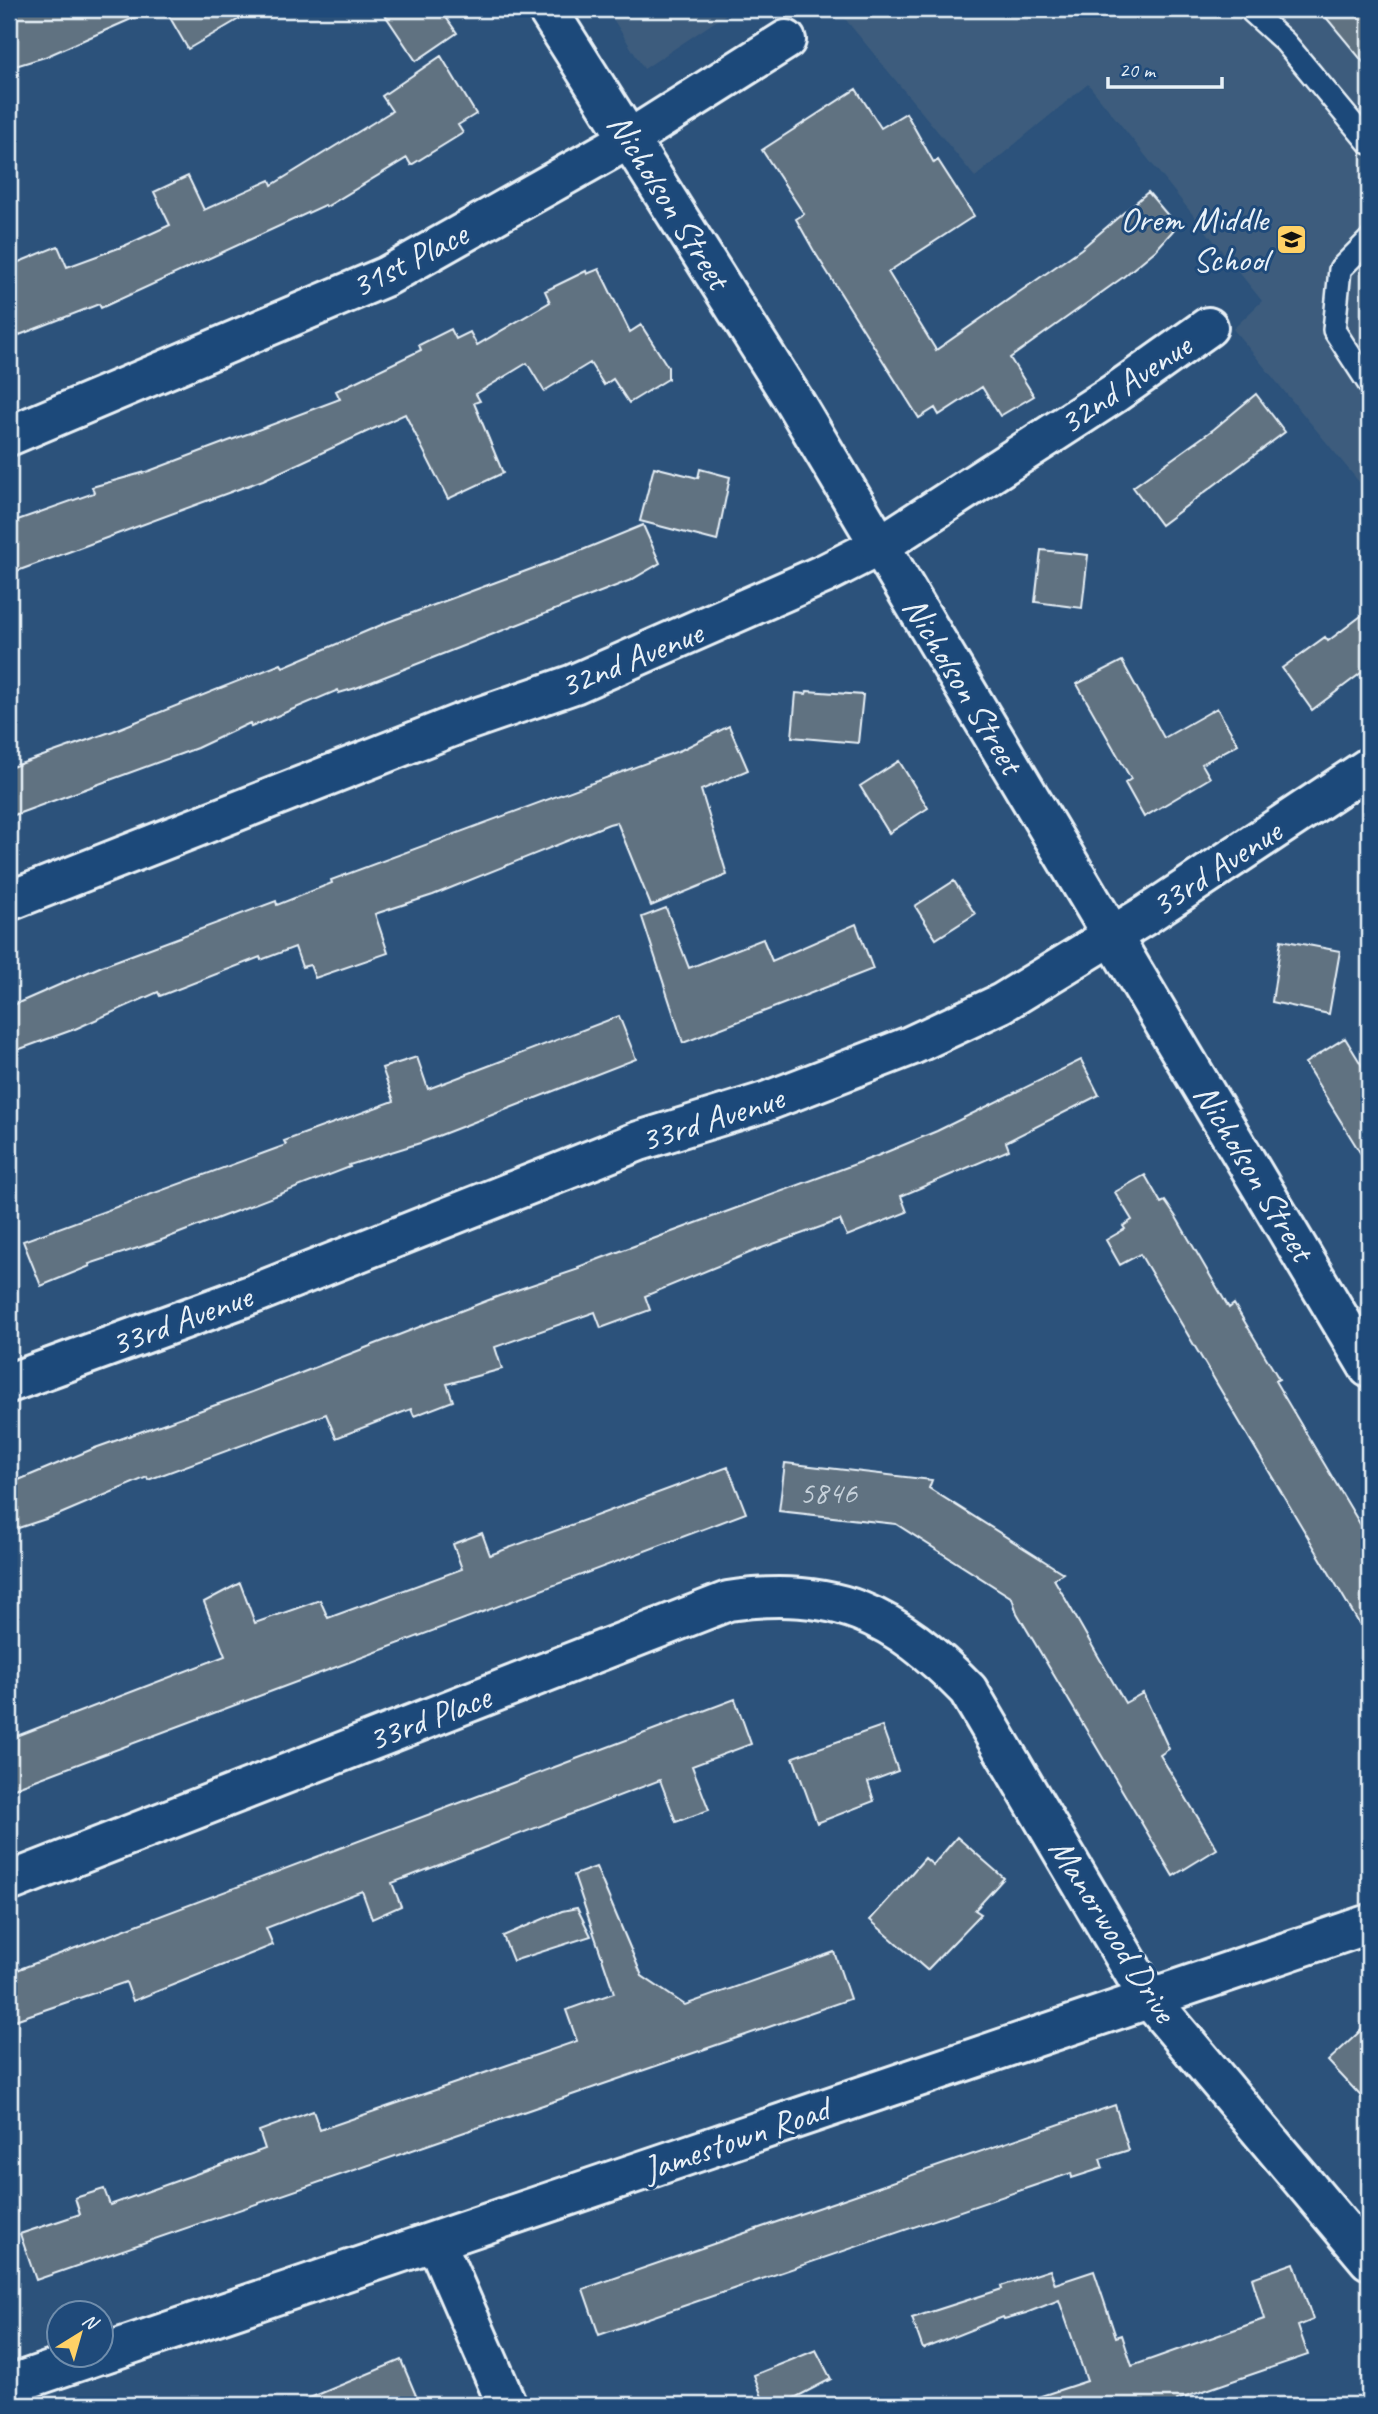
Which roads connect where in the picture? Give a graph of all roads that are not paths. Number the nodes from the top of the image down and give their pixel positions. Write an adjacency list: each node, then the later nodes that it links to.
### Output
1 (547, 9): 4 (street, Nicholson Street)
2 (1252, 12): 5 (lane)
3 (786, 40): 4 (street, 31st Place)
4 (631, 138): 9 (street, 31st Place); 10 (street, Nicholson Street)
5 (1369, 143)
6 (1369, 240): 8 (lane)
7 (1208, 327): 10 (street, 32nd Avenue)
8 (1369, 384)
9 (9, 436)
10 (879, 546): 12 (street, 32nd Avenue); 13 (street, Nicholson Street)
11 (1369, 767): 13 (street, 33rd Avenue)
12 (9, 901)
13 (1113, 935): 14 (street, Nicholson Street); 15 (street, 33rd Avenue)
14 (1369, 1368)
15 (9, 1383)
16 (858, 1608): 17 (street, 33rd Place); 19 (street, Manorwood Drive)
17 (9, 1882)
18 (1369, 1924): 19 (street, Jamestown Road)
19 (1148, 1997): 20 (street, Jamestown Road); 21 (street, Manorwood Drive)
20 (436, 2242): 22 (street, Jamestown Road); 25 (street)
21 (1369, 2260)
22 (116, 2349)
23 (59, 2368): 24 (street, Jamestown Road)
24 (9, 2385)
25 (507, 2405)

